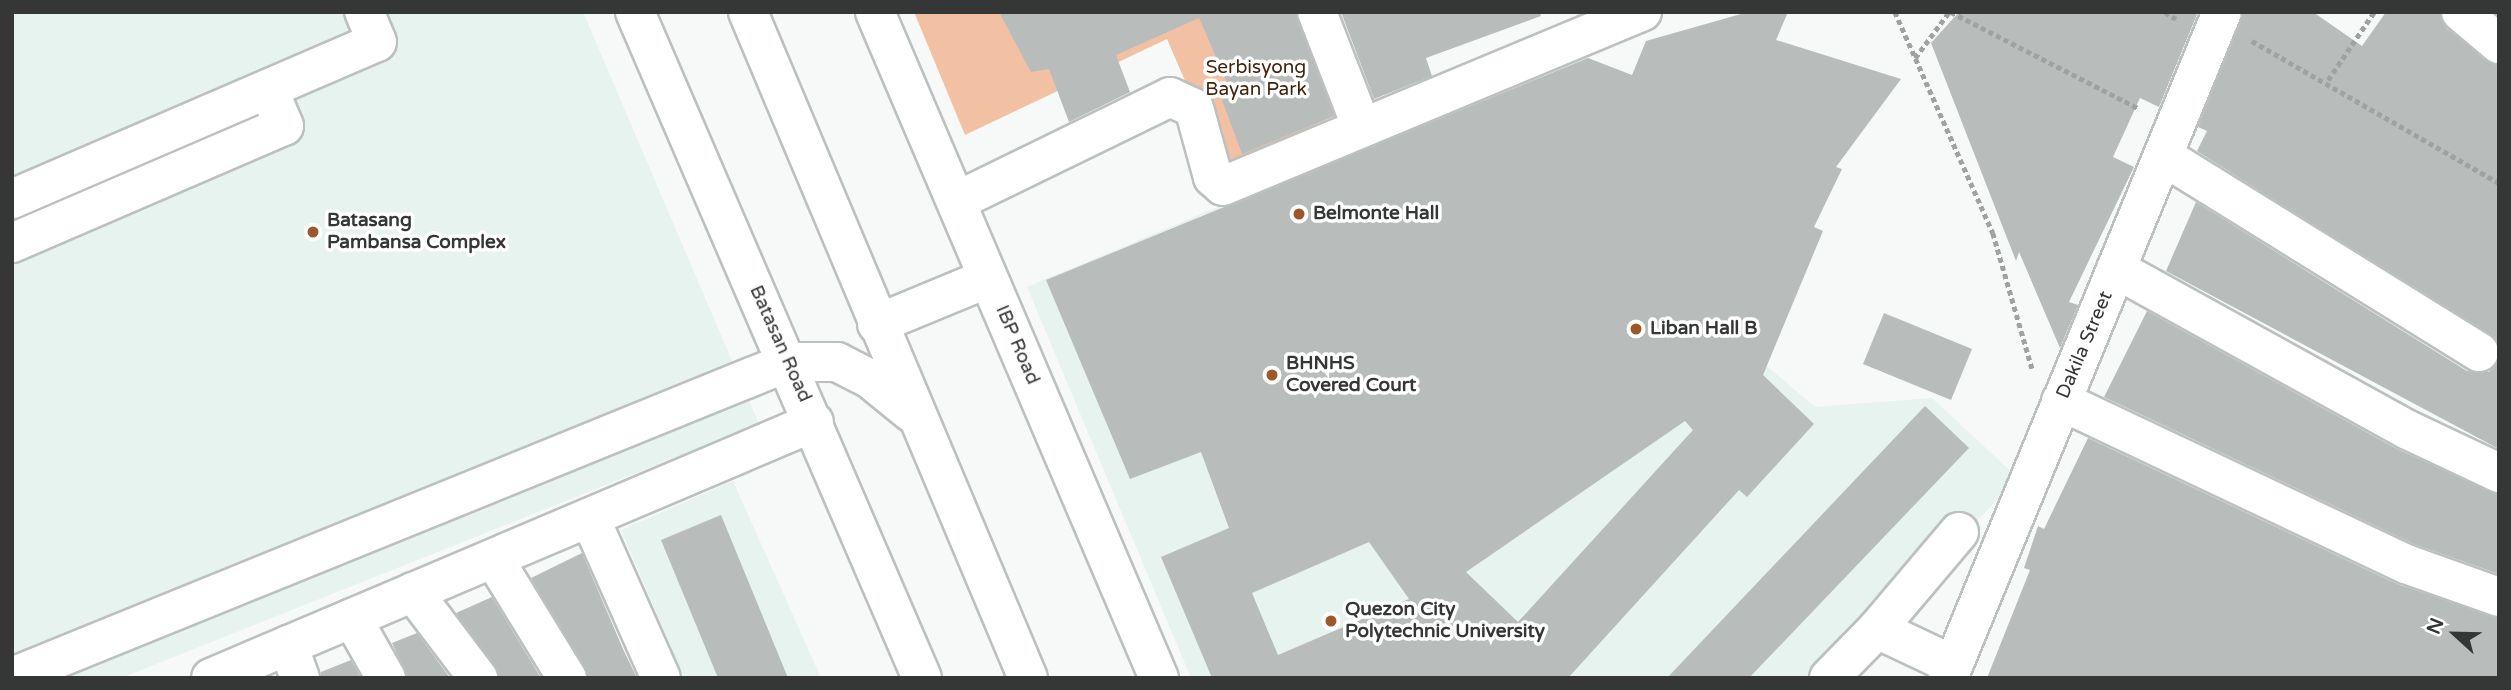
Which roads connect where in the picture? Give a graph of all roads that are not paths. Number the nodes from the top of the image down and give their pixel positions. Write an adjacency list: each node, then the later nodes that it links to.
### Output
1 (364, 12): 10 (street)
2 (635, 12): 20 (street, Batasan Road)
3 (748, 12): 18 (street)
4 (875, 12): 14 (street, IBP Road)
5 (1317, 12): 11 (street)
6 (1642, 12): 11 (street)
7 (2461, 12): 9 (street)
8 (2221, 16): 12 (street, Dakila Street)
9 (2499, 44)
10 (270, 90): 13 (street); 15 (street)
11 (1362, 128): 14 (street)
12 (2169, 141): 16 (street, Dakila Street); 19 (street)
13 (12, 199)
14 (957, 201): 17 (street, IBP Road)
15 (12, 243)
16 (2116, 269): 21 (street, Dakila Street); 24 (street)
17 (988, 278): 18 (street); 42 (street, IBP Road)
18 (877, 324): 22 (street)
19 (2479, 352)
20 (788, 362): 22 (street); 23 (street, Batasan Road); 35 (street)
21 (2062, 401): 29 (street); 33 (street, Dakila Street)
22 (916, 416): 41 (street)
23 (814, 422): 25 (street); 40 (street, Batasan Road)
24 (2499, 473)
25 (590, 518): 27 (street); 39 (street)
26 (1959, 532): 31 (street)
27 (494, 559): 28 (street); 38 (street)
28 (413, 592): 30 (street); 37 (street)
29 (2499, 597)
30 (352, 618): 32 (street); 36 (street)
31 (1878, 629): 33 (street); 43 (street)
32 (294, 661): 34 (street)
33 (1950, 671)
34 (222, 675)
35 (12, 677)
36 (386, 678)
37 (478, 678)
38 (567, 678)
39 (661, 678)
40 (922, 678)
41 (1028, 678)
42 (1159, 678)
43 (1829, 678)

